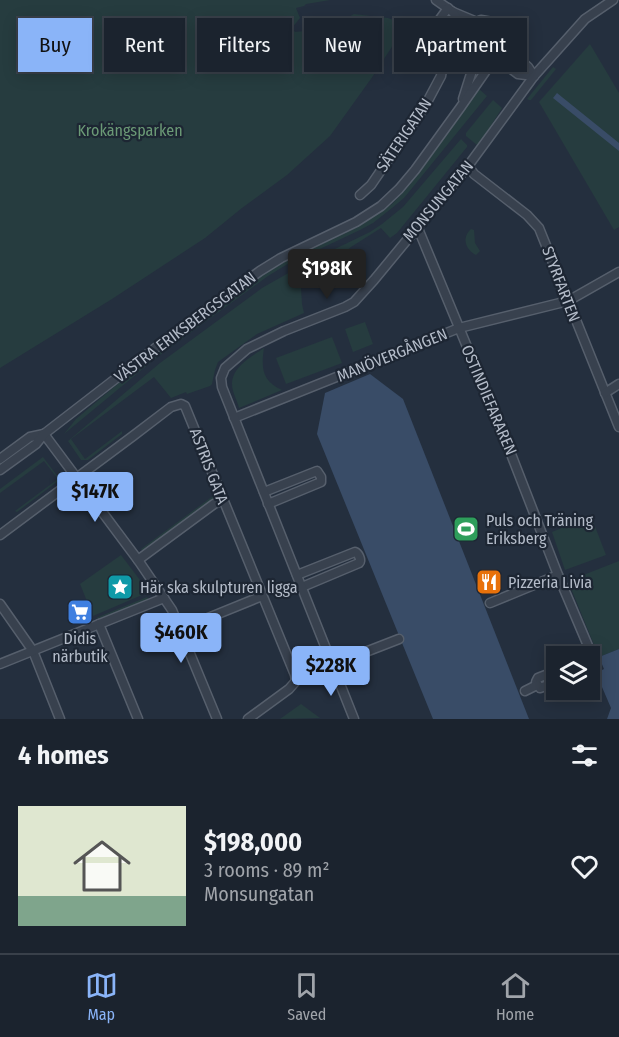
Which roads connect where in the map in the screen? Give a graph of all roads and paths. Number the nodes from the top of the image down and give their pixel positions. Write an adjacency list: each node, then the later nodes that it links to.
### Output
1 (436, 0): 3 (street)
2 (613, 0): 10 (street, MONSUNGATAN)
3 (451, 10): 4 (street); 5 (street); 13 (street, SÄTERIGATAN)
4 (456, 18)
5 (468, 18)
6 (527, 65): 10 (street)
7 (472, 72): 11 (street, VÄSTRA ERIKSBERGSGATAN)
8 (488, 72): 11 (street, VÄSTRA ERIKSBERGSGATAN)
9 (515, 72): 10 (street)
10 (534, 76): 12 (street, MONSUNGATAN)
11 (460, 108): 22 (street, VÄSTRA ERIKSBERGSGATAN)
12 (468, 166): 14 (street, MONSUNGATAN); 16 (street, STYRFARTEN)
13 (360, 195)
14 (417, 226): 17 (street, OSTINDIEFARAREN); 20 (street, MONSUNGATAN)
15 (619, 272): 16 (street, MANÖVERGÅNGEN)
16 (568, 301): 17 (street, MANÖVERGÅNGEN); 19 (street, STYRFARTEN)
17 (459, 328): 20 (street, MANÖVERGÅNGEN); 32 (street, OSTINDIEFARAREN)
18 (619, 384): 19 (street)
19 (605, 393): 21 (street, STYRFARTEN)
20 (234, 418): 26 (street, MONSUNGATAN)
21 (619, 427)
22 (44, 434): 23 (street, VÄSTRA ERIKSBERGSGATAN); 24 (street, VÄSTRA ERIKSBERGSGATAN); 25 (street)
23 (0, 459)
24 (0, 470)
25 (76, 477): 27 (street, ASTRIS GATA); 29 (street, ASTRIS GATA); 30 (street)
26 (264, 492): 28 (street, MONSUNGATAN); 28 (street)
27 (223, 500): 30 (street); 34 (street, ASTRIS GATA)
28 (268, 504): 31 (street, MONSUNGATAN)
29 (0, 535)
30 (138, 560): 35 (street)
31 (297, 575): 33 (street, MONSUNGATAN); 33 (street)
32 (558, 575): 36 (street); 41 (street, OSTINDIEFARAREN)
33 (302, 587): 44 (street, MONSUNGATAN)
34 (262, 596): 39 (street); 52 (street, ASTRIS GATA)
35 (164, 598): 38 (street); 39 (street)
36 (490, 603)
37 (0, 604): 42 (street)
38 (99, 624): 42 (street); 50 (street)
39 (181, 630): 51 (street)
40 (399, 639): 44 (street)
41 (588, 646)
42 (33, 651): 43 (street); 49 (street)
43 (0, 664)
44 (332, 665): 53 (street, MONSUNGATAN)
45 (546, 675): 46 (street)
46 (537, 685): 47 (street); 48 (street)
47 (546, 687)
48 (525, 690)
49 (60, 719)
50 (138, 719)
51 (217, 719)
52 (248, 719)
53 (354, 719)

